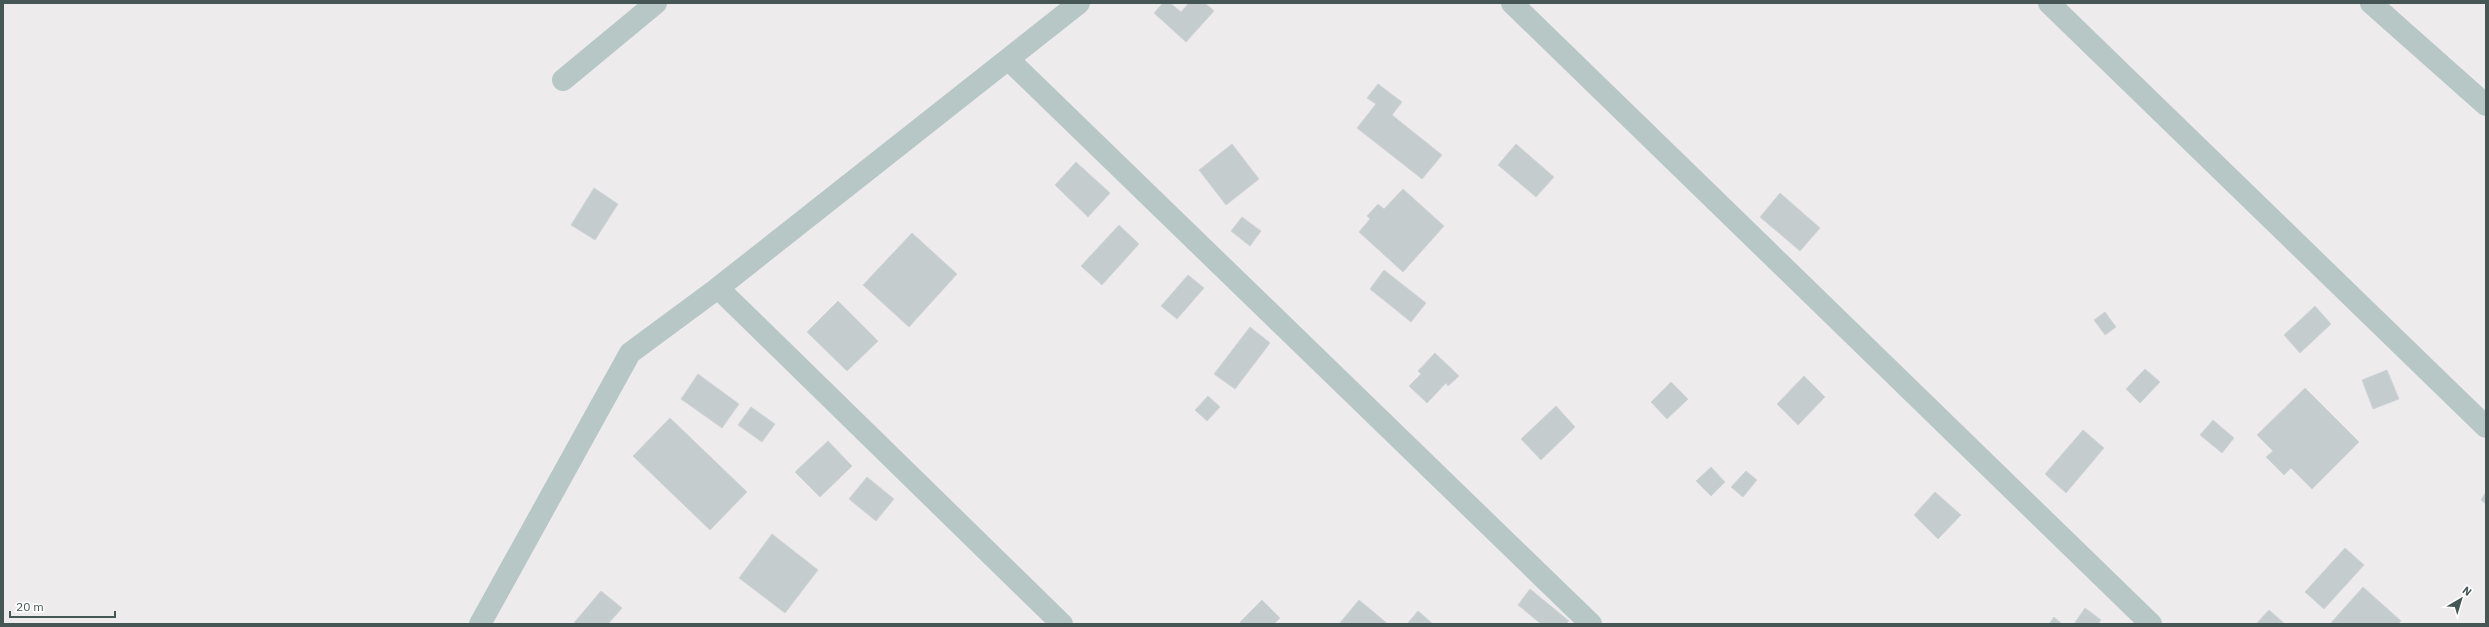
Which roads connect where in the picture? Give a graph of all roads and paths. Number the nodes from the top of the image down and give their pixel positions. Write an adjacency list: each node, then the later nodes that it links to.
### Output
1 (656, 3): 7 (street)
2 (1079, 3): 6 (street)
3 (1512, 3): 14 (street)
4 (2049, 3): 10 (street)
5 (2371, 3): 8 (street)
6 (1009, 60): 9 (street); 13 (street)
7 (563, 80)
8 (2486, 105)
9 (718, 288): 11 (street); 12 (street)
10 (2486, 427)
11 (480, 624)
12 (1062, 624)
13 (1591, 624)
14 (2151, 624)

